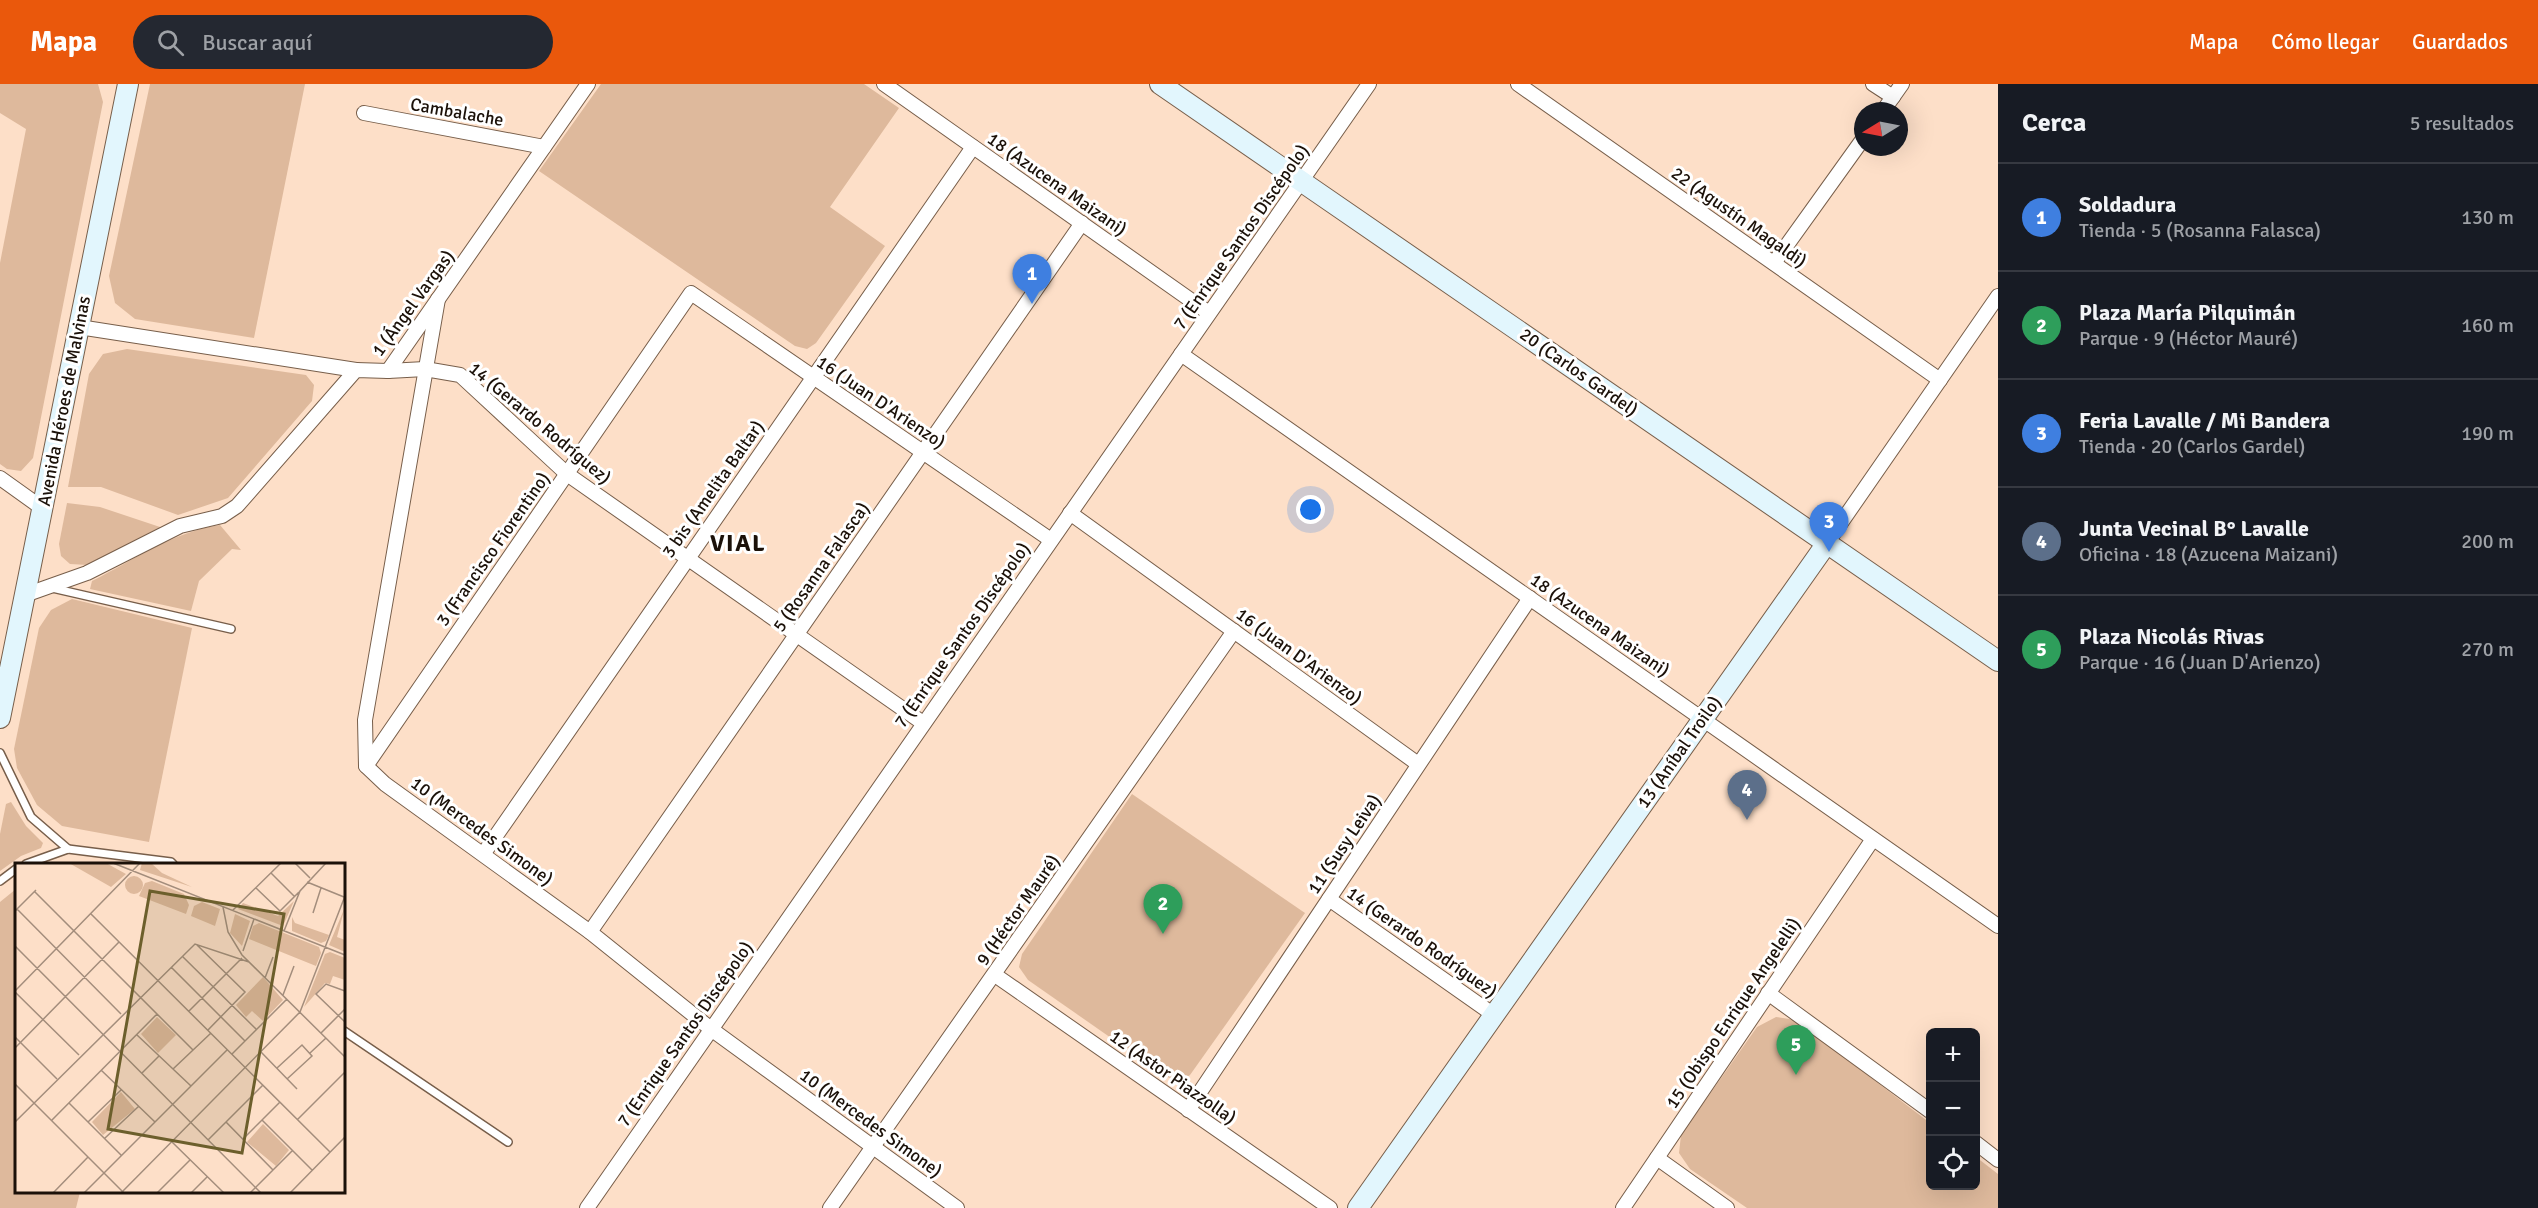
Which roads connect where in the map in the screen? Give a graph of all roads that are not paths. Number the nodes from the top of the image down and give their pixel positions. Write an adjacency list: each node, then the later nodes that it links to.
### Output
1 (128, 84): 22 (street, Avenida Héroes de Malvinas)
2 (588, 84): 12 (street, 1 (Ángel Vargas))
3 (884, 84): 13 (street, 18 (Azucena Maizani))
4 (1160, 84): 15 (street, 20 (Carlos Gardel))
5 (1369, 84): 15 (street, 7 (Enrique Santos Discépolo))
6 (1518, 84): 17 (street, 22 (Agustín Magaldi))
7 (1873, 84): 9 (street)
8 (1902, 84): 9 (street)
9 (1893, 98): 10 (street)
10 (1890, 102)
11 (364, 113): 12 (street, Cambalache)
12 (544, 147): 20 (street, 1 (Ángel Vargas))
13 (973, 147): 16 (street, 18 (Azucena Maizani)); 27 (street, 3 bis (Amelita Baltar))
14 (1854, 152): 17 (street)
15 (1301, 181): 21 (street, 7 (Enrique Santos Discépolo)); 35 (street, 20 (Carlos Gardel))
16 (1082, 223): 21 (street, 18 (Azucena Maizani)); 29 (street, 5 (Rosanna Falasca))
17 (1774, 263): 28 (street, 22 (Agustín Magaldi))
18 (691, 293): 27 (street, 16 (Juan D'Arienzo)); 30 (street, 3 (Francisco Fiorentino))
19 (1998, 296): 28 (street, 13 (Aníbal Troilo))
20 (438, 300): 24 (street); 26 (street, 1 (Ángel Vargas))
21 (1209, 313): 23 (street, 7 (Enrique Santos Discépolo))
22 (79, 327): 25 (street); 32 (street, Avenida Héroes de Malvinas)
23 (1181, 354): 33 (street, 7 (Enrique Santos Discépolo)); 39 (street, 18 (Azucena Maizani))
24 (425, 369): 26 (street, 14 (Gerardo Rodríguez)); 30 (street, 14 (Gerardo Rodríguez)); 49 (street)
25 (356, 370): 26 (street, 1 (Ángel Vargas)); 37 (street, 1 (Ángel Vargas))
26 (388, 371)
27 (813, 377): 29 (street, 16 (Juan D'Arienzo)); 36 (street, 3 bis (Amelita Baltar))
28 (1940, 380): 35 (street, 13 (Aníbal Troilo))
29 (923, 453): 34 (street, 16 (Juan D'Arienzo)); 42 (street, 5 (Rosanna Falasca))
30 (567, 474): 36 (street, 14 (Gerardo Rodríguez)); 49 (street, 3 (Francisco Fiorentino))
31 (0, 478): 32 (street)
32 (42, 508): 38 (street, Avenida Héroes de Malvinas)
33 (1070, 513): 34 (street, 7 (Enrique Santos Discépolo)); 41 (street, 16 (Juan D'Arienzo))
34 (1051, 540): 46 (street, 7 (Enrique Santos Discépolo))
35 (1827, 543): 43 (street, 20 (Carlos Gardel)); 45 (street, 13 (Aníbal Troilo))
36 (688, 557): 42 (street, 14 (Gerardo Rodríguez)); 52 (street, 3 bis (Amelita Baltar))
37 (48, 587): 38 (street, 1 (Ángel Vargas)); 40 (lane)
38 (25, 595): 44 (street, Avenida Héroes de Malvinas)
39 (1530, 598): 45 (street, 18 (Azucena Maizani)); 48 (street, 11 (Susy Leiva))
40 (231, 629)
41 (1234, 631): 48 (street, 16 (Juan D'Arienzo)); 60 (street, 9 (Héctor Mauré))
42 (796, 634): 46 (street, 14 (Gerardo Rodríguez)); 59 (street, 5 (Rosanna Falasca))
43 (1998, 661)
44 (0, 718)
45 (1702, 719): 50 (street, 18 (Azucena Maizani)); 62 (street, 13 (Aníbal Troilo))
46 (923, 723): 63 (street, 7 (Enrique Santos Discépolo))
47 (0, 753): 51 (lane)
48 (1418, 764): 57 (street, 11 (Susy Leiva))
49 (366, 766): 52 (street, 10 (Mercedes Simone))
50 (1873, 838): 58 (street, 18 (Azucena Maizani)); 61 (street, 15 (Obispo Enrique Angelelli))
51 (68, 849): 53 (lane); 54 (lane)
52 (484, 853): 59 (street, 10 (Mercedes Simone))
53 (29, 863)
54 (172, 863)
55 (15, 870): 56 (lane)
56 (0, 881)
57 (1329, 899): 62 (street, 14 (Gerardo Rodríguez)); 66 (street, 11 (Susy Leiva))
58 (1998, 926)
59 (590, 932): 63 (street, 10 (Mercedes Simone))
60 (995, 975): 66 (street, 12 (Astor Piazzolla)); 68 (street, 9 (Héctor Mauré))
61 (1768, 993): 65 (street); 70 (street, 15 (Obispo Enrique Angelelli))
62 (1494, 1015): 76 (street, 13 (Aníbal Troilo))
63 (711, 1029): 68 (street, 10 (Mercedes Simone)); 72 (street, 7 (Enrique Santos Discépolo))
64 (345, 1032): 67 (lane)
65 (1926, 1108)
66 (1188, 1110): 75 (street, 12 (Astor Piazzolla))
67 (508, 1142)
68 (872, 1146): 73 (street, 9 (Héctor Mauré)); 74 (street, 10 (Mercedes Simone))
69 (1980, 1146): 71 (street)
70 (1657, 1158): 77 (street, 15 (Obispo Enrique Angelelli)); 78 (street)
71 (1998, 1160)
72 (587, 1208)
73 (830, 1208)
74 (957, 1208)
75 (1330, 1208)
76 (1358, 1208)
77 (1623, 1208)
78 (1727, 1208)

